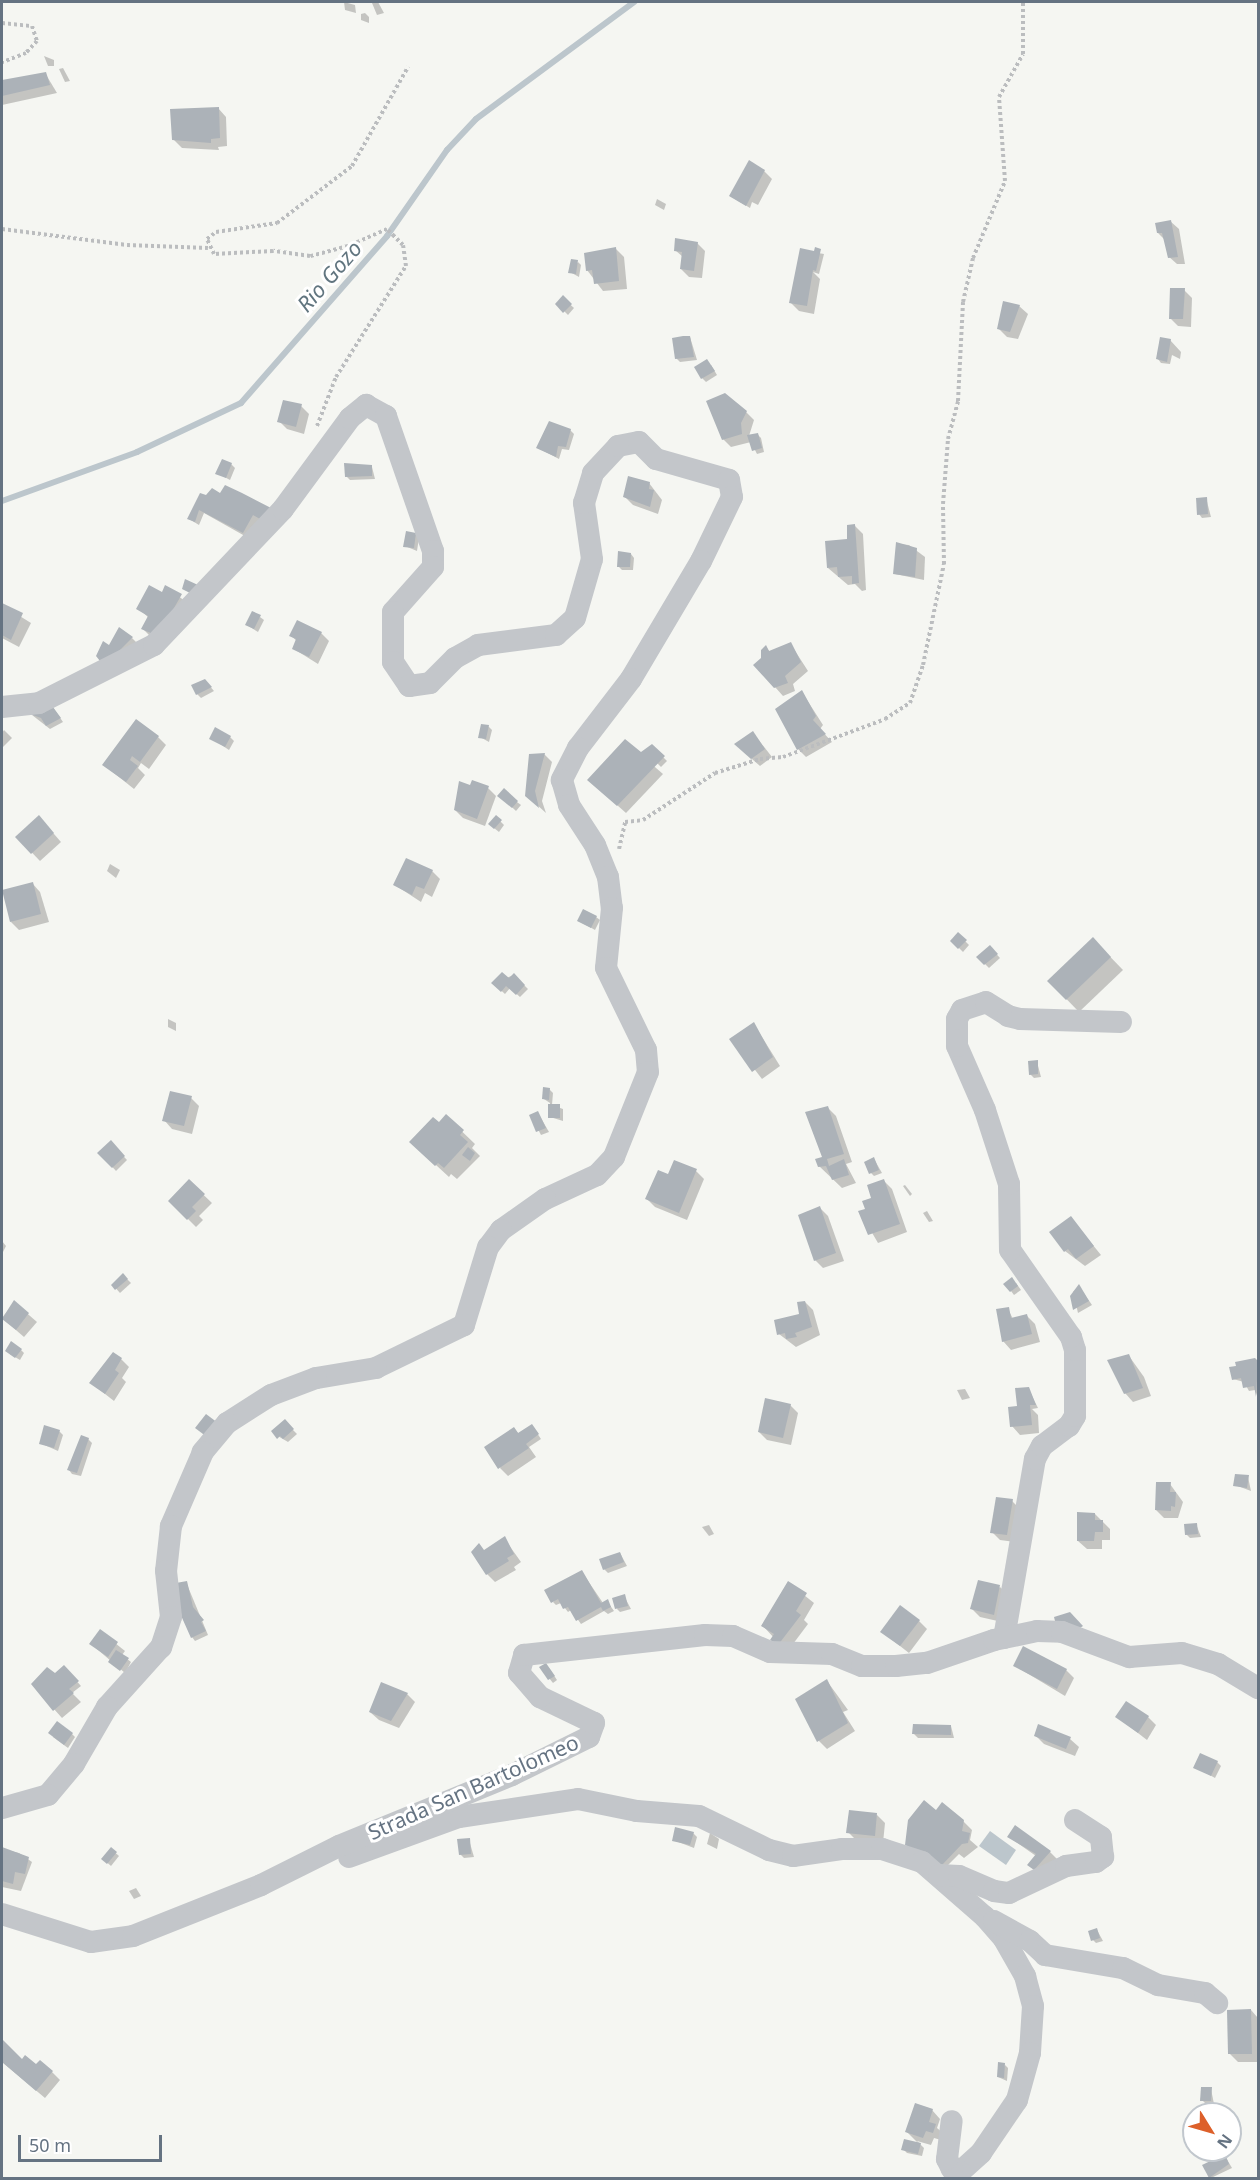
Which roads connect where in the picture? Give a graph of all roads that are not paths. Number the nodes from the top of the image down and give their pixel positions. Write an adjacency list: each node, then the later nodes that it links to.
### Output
1 (2, 706): 5 (street)
2 (1121, 1022): 3 (street)
3 (1004, 1638): 4 (street, Strada San Bartolomeo); 7 (street, Strada San Bartolomeo)
4 (1258, 1688)
5 (2, 1808)
6 (1075, 1820): 8 (street)
7 (298, 1868): 8 (street); 9 (street, Strada San Bartolomeo)
8 (939, 1875): 10 (street)
9 (2, 1914)
10 (985, 1917): 11 (street); 12 (street)
11 (1217, 2003)
12 (952, 2121)

